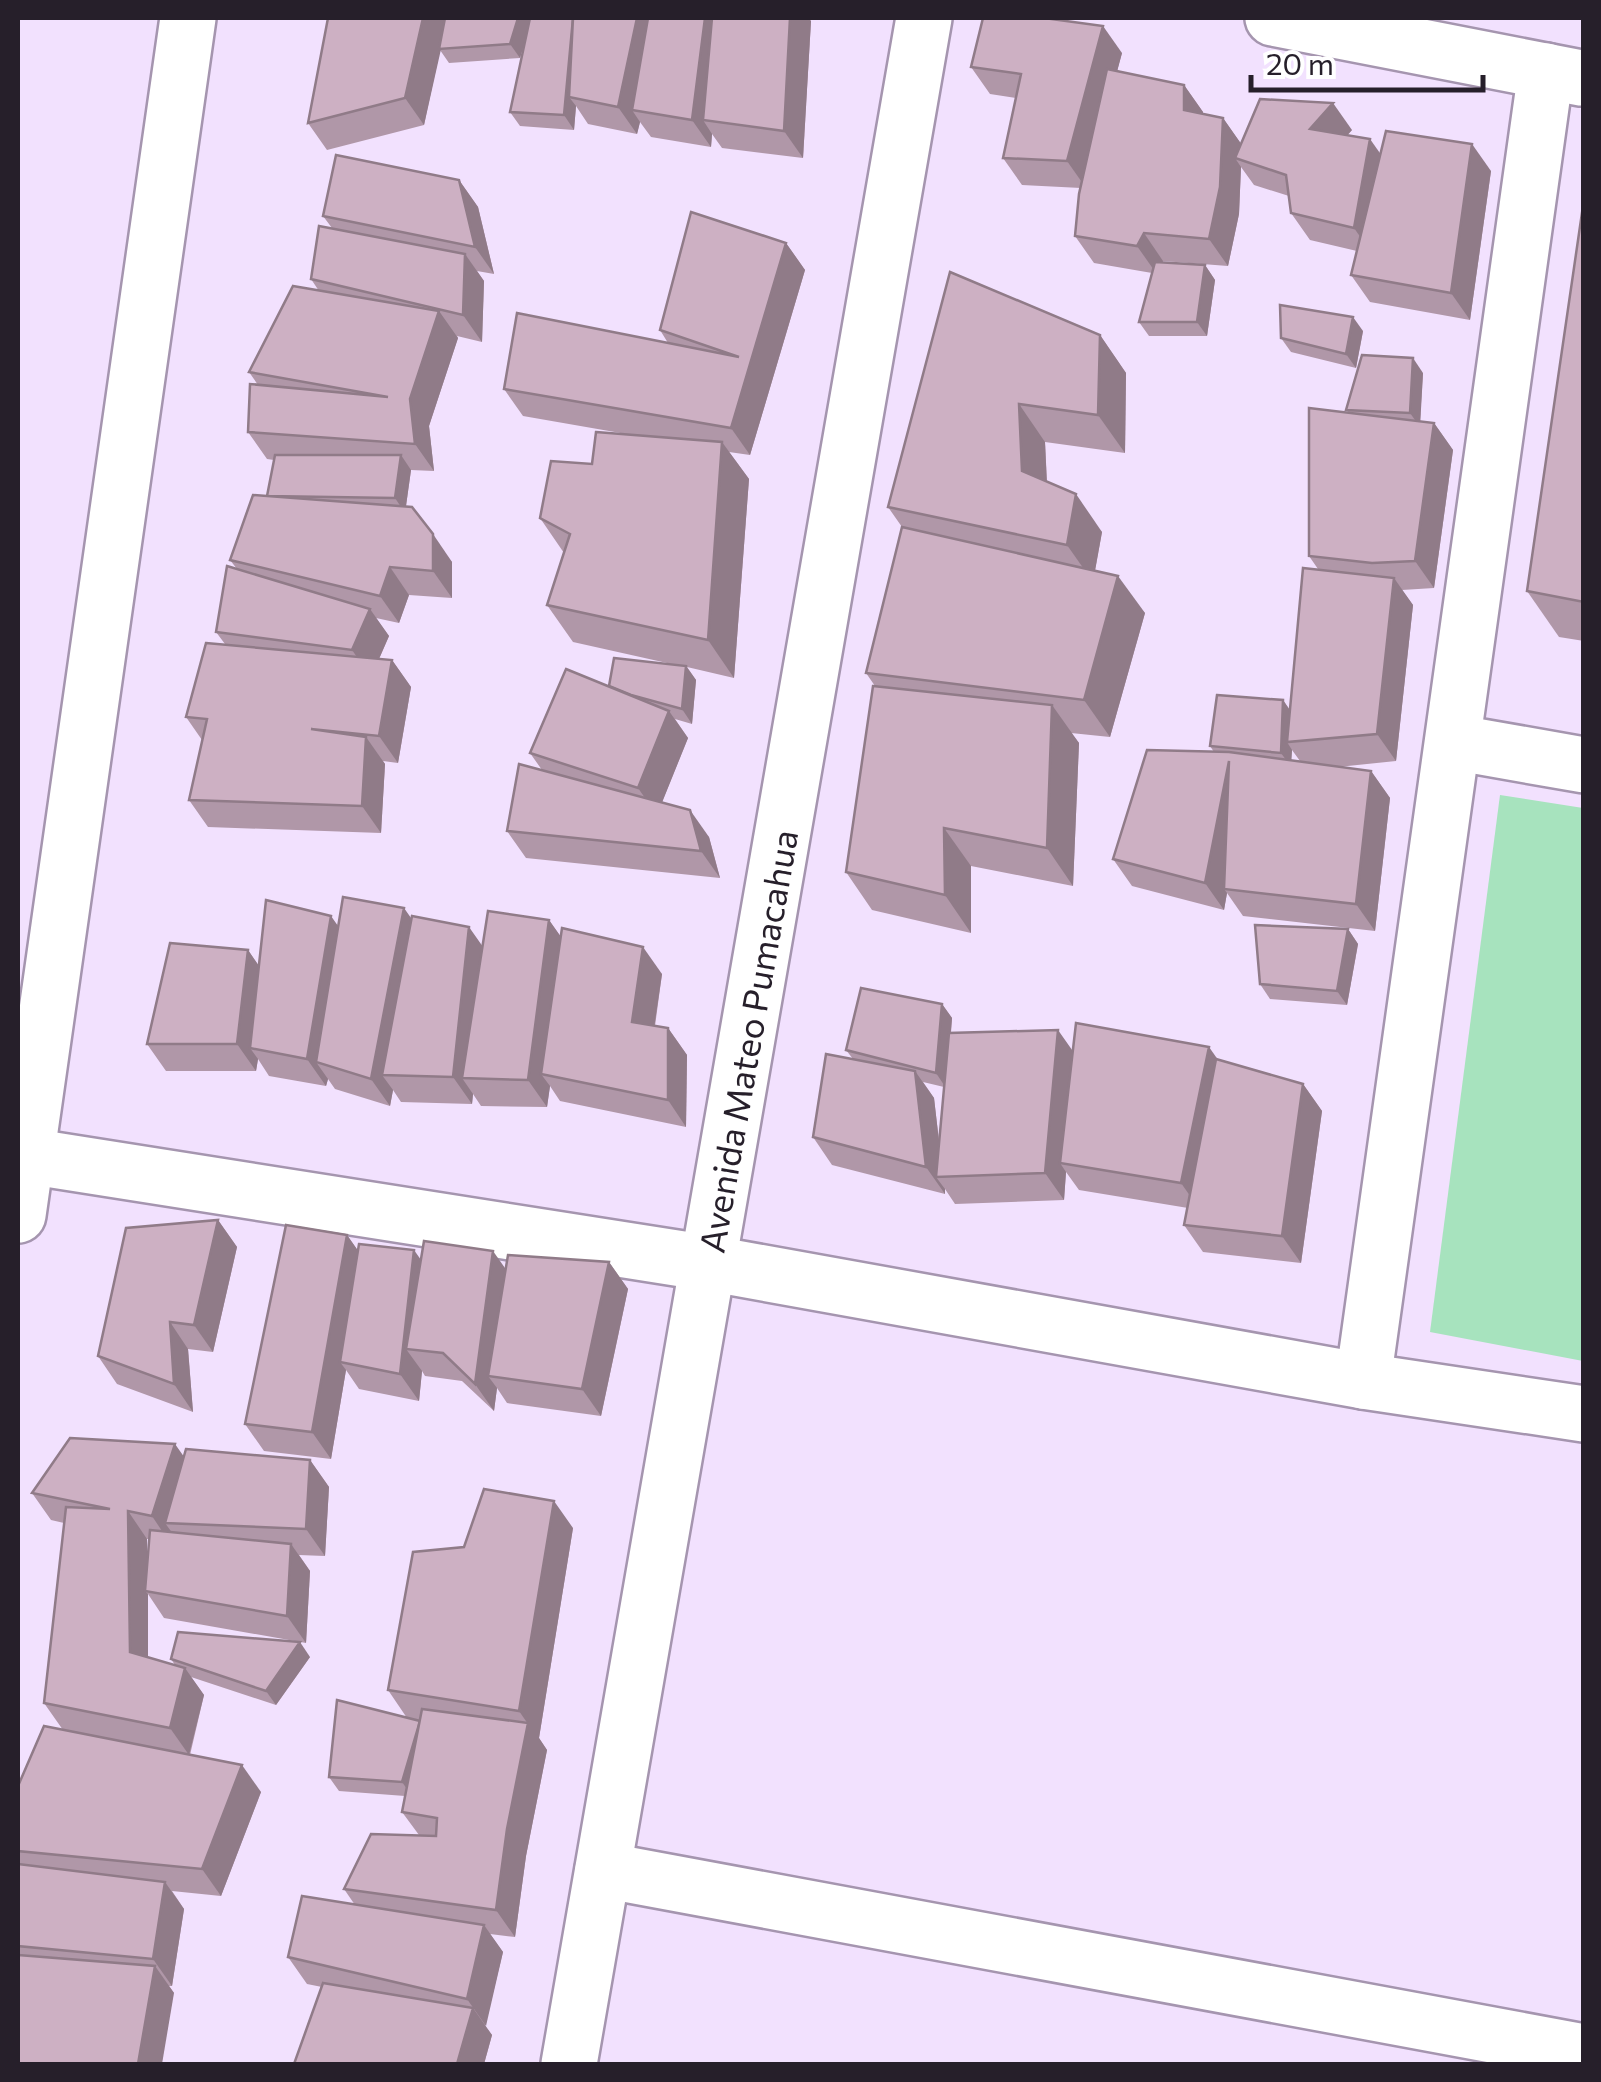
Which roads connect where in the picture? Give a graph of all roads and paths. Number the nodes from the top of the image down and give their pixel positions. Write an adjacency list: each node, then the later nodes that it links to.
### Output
1 (188, 18): 7 (street)
2 (924, 18): 9 (street, Avenida Mateo Pumacahua)
3 (1274, 18): 4 (street)
4 (1565, 75): 5 (street)
5 (1452, 742): 6 (street); 10 (street)
6 (1584, 765)
7 (28, 1156): 8 (street); 9 (street)
8 (18, 1215)
9 (708, 1263): 10 (street); 12 (street, Avenida Mateo Pumacahua)
10 (1363, 1382): 11 (street)
11 (1584, 1414)
12 (603, 1870): 13 (street); 14 (street, Avenida Mateo Pumacahua)
13 (1584, 2052)
14 (569, 2064)

